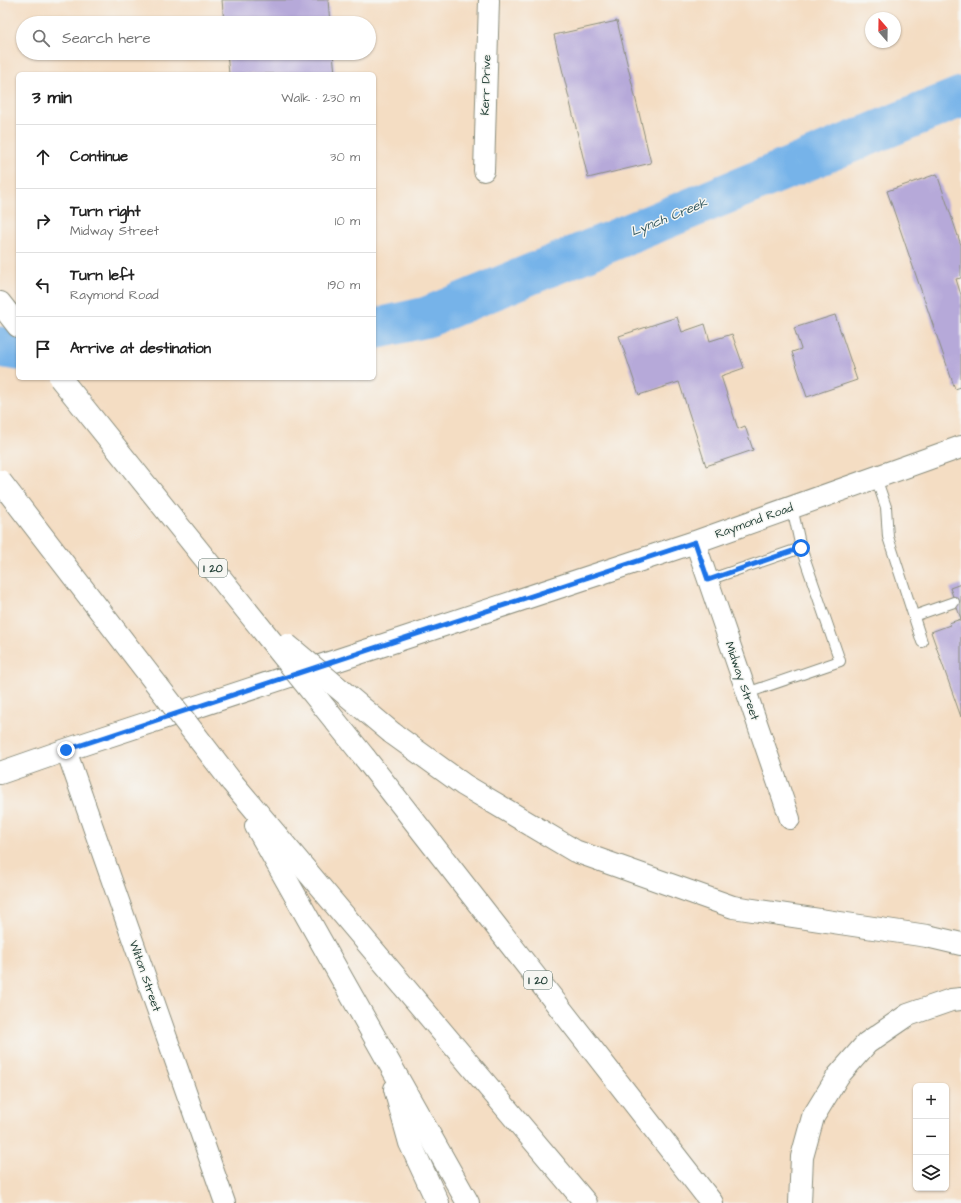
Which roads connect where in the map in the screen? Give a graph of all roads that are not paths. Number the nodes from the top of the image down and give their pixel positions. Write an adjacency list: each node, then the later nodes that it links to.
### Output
1 (489, 0): 2 (street, Kerr Drive)
2 (484, 171)
3 (0, 304): 4 (main road)
4 (16, 324)
5 (62, 380): 14 (main road, I 20, bridge)
6 (961, 447): 7 (main road, Raymond Road)
7 (876, 478): 9 (main road, Raymond Road); 15 (lane)
8 (0, 481): 20 (main road, bridge)
9 (792, 507): 10 (main road, Raymond Road); 11 (lane)
10 (695, 542): 12 (street, Midway Street); 18 (main road, Raymond Road)
11 (801, 548): 12 (lane); 17 (lane)
12 (708, 580): 17 (street, Midway Street)
13 (954, 602): 15 (lane)
14 (251, 615): 22 (main road, bridge); 29 (main road, I 20, bridge)
15 (914, 616): 16 (lane)
16 (922, 642)
17 (747, 693): 21 (street, Midway Street)
18 (66, 750): 19 (main road, Raymond Road); 25 (street, Wilton Street)
19 (0, 773)
20 (231, 781): 24 (main road); 28 (main road)
21 (790, 820)
22 (961, 944)
23 (961, 999): 30 (main road)
24 (386, 1055): 26 (main road); 27 (main road)
25 (225, 1203)
26 (438, 1203)
27 (468, 1203)
28 (586, 1203)
29 (712, 1203)
30 (800, 1203)

